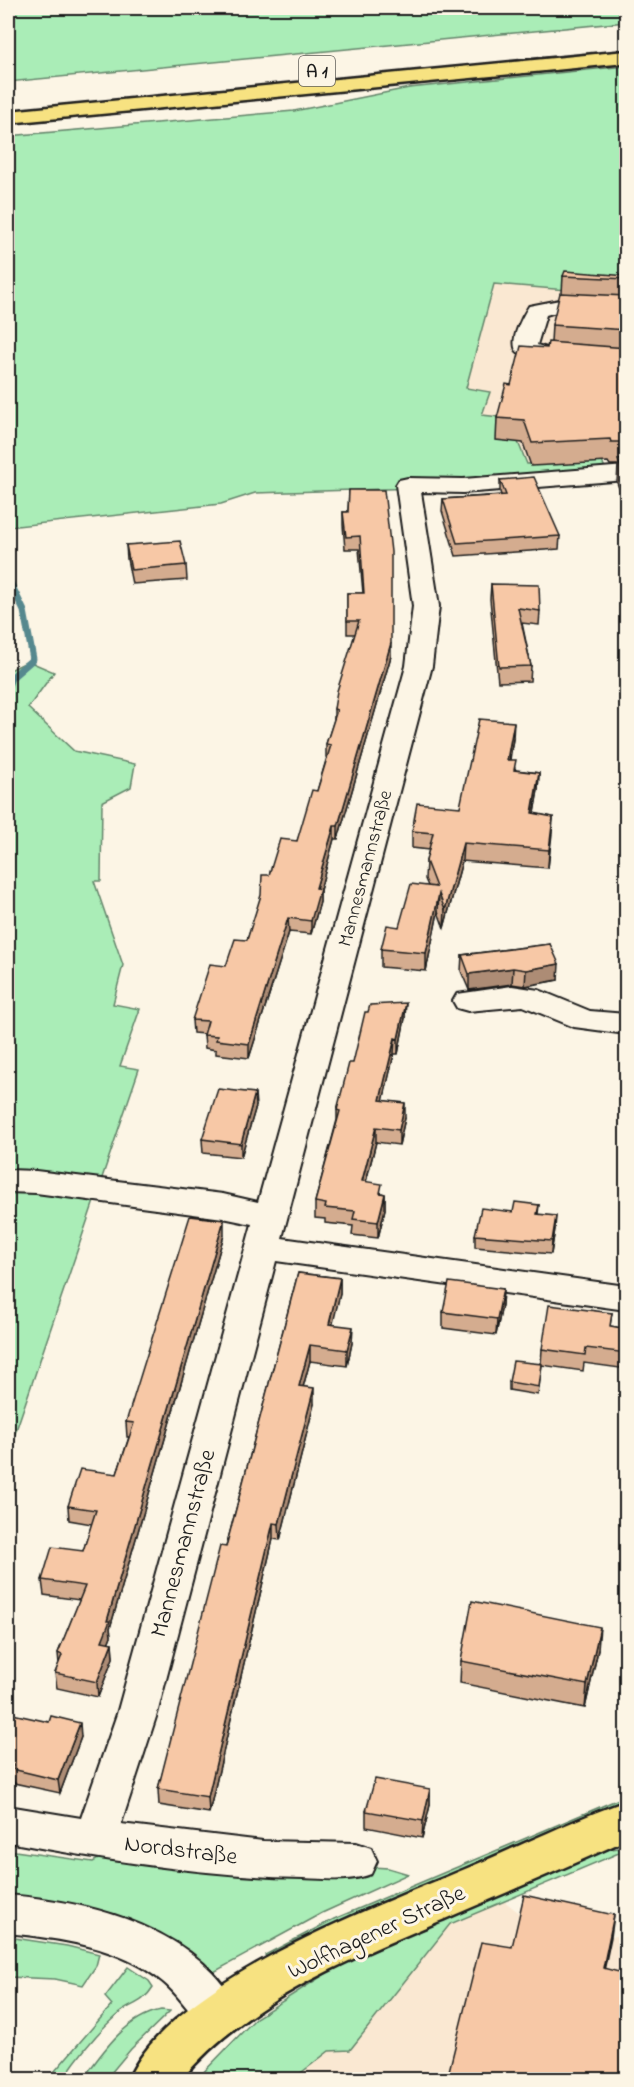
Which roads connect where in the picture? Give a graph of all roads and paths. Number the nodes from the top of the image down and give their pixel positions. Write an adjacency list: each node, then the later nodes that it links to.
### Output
1 (627, 41): 3 (main road, A 1)
2 (627, 57): 4 (main road, A 1)
3 (8, 101)
4 (8, 117)
5 (627, 309): 6 (street)
6 (627, 361)
7 (627, 473): 11 (street, Mannesmannstraße)
8 (468, 1001): 9 (street)
9 (627, 1024)
10 (8, 1181): 11 (street)
11 (266, 1231): 12 (street); 15 (street, Mannesmannstraße)
12 (627, 1298)
13 (627, 1820): 18 (main road, Wolfhagener Straße)
14 (8, 1824): 15 (street, Nordstraße)
15 (95, 1838): 16 (street, Nordstraße)
16 (356, 1861)
17 (8, 1914): 18 (street)
18 (219, 2014): 19 (main road, Wolfhagener Straße)
19 (151, 2079)

